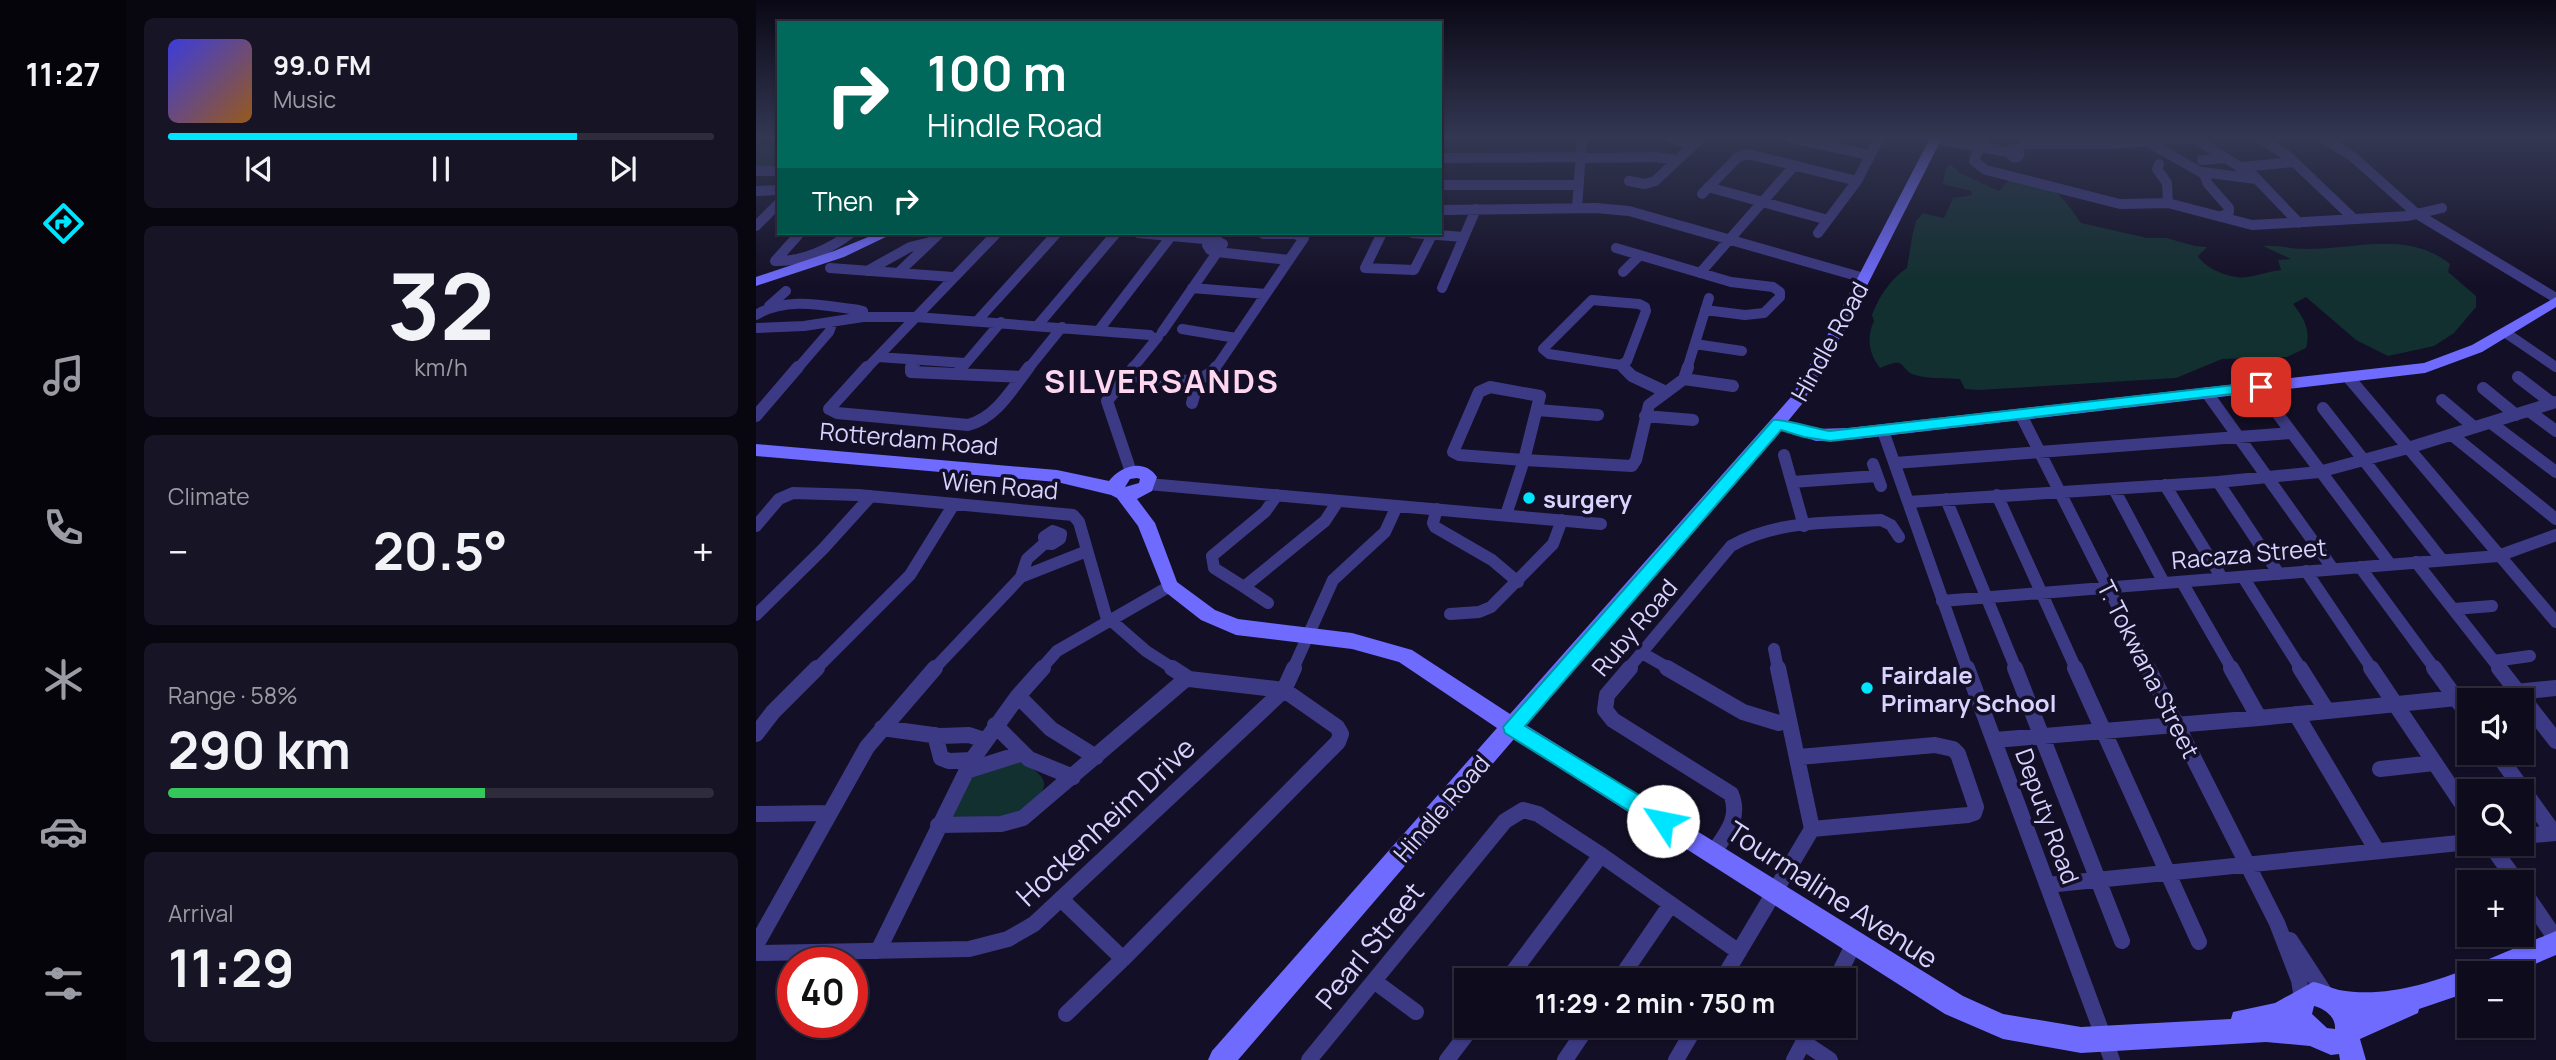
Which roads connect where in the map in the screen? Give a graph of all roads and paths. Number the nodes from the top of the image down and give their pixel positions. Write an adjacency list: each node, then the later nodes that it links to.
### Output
1 (1578, 187): 19 (street)
2 (1708, 187): 16 (street)
3 (1775, 187): 16 (street)
4 (1852, 187): 28 (street)
5 (1911, 187): 58 (street, Hindle Road)
6 (2055, 187): 17 (street)
7 (2167, 187): 17 (street)
8 (2211, 187): 26 (street)
9 (2265, 187): 14 (street)
10 (2321, 187): 27 (street)
11 (2387, 187): 23 (street)
12 (777, 190): 13 (street)
13 (756, 191)
14 (2277, 199): 15 (street); 29 (street)
15 (2260, 200)
16 (1763, 201): 28 (street); 45 (street)
17 (2168, 203): 26 (street)
18 (777, 205): 25 (street)
19 (1577, 208): 21 (street); 45 (street)
20 (2442, 208): 23 (street)
21 (1475, 209): 22 (street); 44 (street)
22 (1442, 210)
23 (2417, 214): 27 (street); 65 (street)
24 (777, 216): 25 (street)
25 (765, 217): 30 (street)
26 (2221, 217): 29 (street)
27 (2354, 219): 29 (street)
28 (1828, 220): 31 (street)
29 (2299, 222)
30 (756, 226)
31 (1818, 233)
32 (798, 235): 33 (street)
33 (847, 235)
34 (882, 235): 60 (street)
35 (938, 235): 46 (street)
36 (995, 235): 57 (street)
37 (1055, 235): 71 (street)
38 (1114, 235): 74 (street)
39 (1172, 235): 47 (street); 78 (street)
40 (1284, 235): 50 (street)
41 (1381, 235): 42 (street)
42 (1432, 235)
43 (1442, 235): 44 (street)
44 (1464, 237): 62 (street)
45 (1730, 239): 56 (street); 58 (street)
46 (930, 242): 53 (street); 55 (street)
47 (1216, 242): 50 (street); 61 (street)
48 (1616, 248): 49 (street)
49 (1640, 255): 51 (street); 54 (street)
50 (1289, 260): 64 (street)
51 (1678, 266): 56 (street); 59 (street)
52 (830, 268): 53 (street)
53 (867, 271): 55 (street)
54 (1623, 272)
55 (898, 273): 57 (street)
56 (1700, 273): 66 (street)
57 (953, 277): 70 (street)
58 (1864, 278): 113 (street, Hindle Road)
59 (1667, 279)
60 (756, 282)
61 (1192, 288): 64 (street); 81 (street)
62 (1442, 288)
63 (786, 291): 67 (street)
64 (1266, 295): 82 (street)
65 (2556, 300): 80 (street)
66 (1707, 304): 83 (street)
67 (768, 306): 68 (street); 69 (street)
68 (756, 315)
69 (863, 317): 70 (street); 72 (street)
70 (916, 317): 71 (street); 85 (street)
71 (978, 320): 73 (street)
72 (833, 322): 76 (street); 105 (street)
73 (1001, 322): 74 (street); 87 (street)
74 (1038, 325): 75 (street)
75 (1062, 327): 78 (street); 90 (street)
76 (756, 328)
77 (1182, 329): 82 (street)
78 (1099, 330): 79 (street)
79 (1128, 332): 81 (street)
80 (2505, 333): 88 (street); 91 (street)
81 (1156, 334): 89 (street)
82 (1236, 338): 94 (street)
83 (1695, 344): 84 (street); 93 (street)
84 (1742, 351)
85 (878, 358): 87 (street); 90 (street)
86 (1621, 365): 86 (street); 97 (street)
87 (962, 368): 90 (street)
88 (2556, 368)
89 (1127, 374): 94 (street); 128 (street)
90 (1021, 377)
91 (2349, 377): 98 (street); 120 (street)
92 (2518, 377): 101 (street)
93 (1684, 379): 95 (street); 97 (street)
94 (1198, 381): 100 (street)
95 (1733, 386)
96 (2483, 388): 109 (street)
97 (1665, 392): 110 (street)
98 (2207, 393): 108 (street); 119 (street)
99 (2442, 400): 114 (street)
100 (1192, 403)
101 (2554, 403): 106 (street)
102 (2271, 405): 117 (street)
103 (2323, 408): 125 (street)
104 (1538, 410): 107 (street); 124 (street); 124 (street)
105 (758, 411)
106 (2529, 411): 109 (street); 116 (street)
107 (1598, 415)
108 (2021, 415): 115 (street); 122 (street, T. Tokwana Street)
109 (2516, 415): 112 (street)
110 (1645, 416): 111 (street); 124 (street)
111 (1693, 420)
112 (2491, 423): 114 (street); 130 (street)
113 (1778, 424): 115 (street); 207 (street, Hindle Road)
114 (2474, 427): 118 (street)
115 (1883, 431): 126 (street, Deputy Road)
116 (2556, 431)
117 (2290, 433): 119 (street); 129 (street)
118 (2452, 435): 120 (street); 150 (street)
119 (2239, 438): 122 (street); 132 (street)
120 (2408, 448): 125 (street); 160 (street)
121 (756, 450): 131 (street, Rotterdam Road)
122 (2040, 453): 126 (street); 139 (street, T. Tokwana Street)
123 (1784, 454): 133 (street)
124 (1522, 460): 149 (street)
125 (2364, 460): 129 (street); 161 (street)
126 (1895, 463): 145 (street, Deputy Road)
127 (1873, 464): 133 (street)
128 (1130, 472): 131 (street, Rotterdam Road); 136 (street); 138 (street)
129 (2319, 472): 132 (street); 163 (street)
130 (2556, 472)
131 (1057, 476): 138 (street, Rotterdam Road)
132 (2268, 478): 134 (street); 165 (street)
133 (1792, 482): 155 (street)
134 (2218, 482): 135 (street); 167 (street)
135 (2165, 485): 137 (street); 170 (street)
136 (1147, 486): 138 (street); 140 (street); 152 (street)
137 (2114, 489): 139 (street); 173 (street)
138 (1120, 492): 152 (street)
139 (2060, 492): 141 (street); 176 (street, T. Tokwana Street)
140 (1277, 495): 144 (street); 175 (street)
141 (1997, 495): 143 (street); 177 (street)
142 (871, 496): 146 (street, Wien Road); 154 (street, Wien Road); 184 (street)
143 (1946, 499): 145 (street); 178 (street)
144 (1338, 500): 147 (street); 175 (street)
145 (1908, 502): 179 (street, Deputy Road)
146 (954, 504): 159 (street, Wien Road); 210 (street)
147 (1397, 506): 148 (street); 187 (street, Hockenheim Drive)
148 (1437, 509): 149 (street); 171 (street)
149 (1506, 515): 151 (street)
150 (2556, 519)
151 (1562, 520): 153 (street); 171 (street)
152 (1146, 523): 174 (street)
153 (1601, 524)
154 (756, 526)
155 (1804, 526): 157 (street, Ruby Road); 189 (street, Ruby Road)
156 (2556, 535): 160 (street, Racaza Street)
157 (1899, 537)
158 (1045, 543): 168 (street)
159 (1087, 551): 168 (street); 185 (street, Wien Road)
160 (2498, 556): 161 (street, Racaza Street); 186 (street)
161 (2442, 560): 162 (street, Racaza Street)
162 (2416, 562): 163 (street, Racaza Street); 182 (street)
163 (2390, 564): 164 (street, Racaza Street)
164 (2360, 567): 165 (street, Racaza Street); 198 (street)
165 (2333, 569): 166 (street, Racaza Street)
166 (2306, 571): 167 (street, Racaza Street); 199 (street)
167 (2279, 573): 169 (street, Racaza Street)
168 (1021, 577): 208 (street)
169 (2243, 577): 170 (street, Racaza Street); 200 (street)
170 (2222, 578): 172 (street, Racaza Street)
171 (1518, 582): 183 (street)
172 (2182, 582): 173 (street, Racaza Street); 203 (street)
173 (2164, 583): 176 (street, Racaza Street)
174 (1170, 586): 185 (street); 187 (street, Tourmaline Avenue)
175 (1244, 587): 180 (street)
176 (2108, 588): 177 (street, Racaza Street); 205 (street, T. Tokwana Street)
177 (2043, 593): 178 (street, Racaza Street); 209 (street)
178 (1988, 598): 179 (street, Racaza Street); 212 (street)
179 (1942, 601): 214 (street, Deputy Road)
180 (1268, 603)
181 (2492, 606): 182 (street)
182 (2454, 610): 191 (street)
183 (1450, 614)
184 (756, 615)
185 (1109, 620): 192 (street); 197 (street)
186 (2556, 622)
187 (1308, 636): 195 (street, Hockenheim Drive); 207 (street, Tourmaline Avenue)
188 (1774, 649): 218 (street)
189 (1642, 653): 204 (street); 235 (street, Ruby Road)
190 (2530, 656): 191 (street)
191 (2494, 661): 193 (street)
192 (1187, 678): 195 (street); 217 (street)
193 (2515, 688)
194 (2556, 688): 196 (street)
195 (1283, 690): 242 (street, Hockenheim Drive); 254 (street)
196 (2534, 690)
197 (1018, 696): 206 (street); 217 (street)
198 (2456, 697): 199 (street)
199 (2394, 704): 200 (street); 219 (street)
200 (2327, 711): 202 (street)
201 (2534, 713): 215 (street)
202 (2296, 714): 203 (street); 234 (street)
203 (2259, 718): 205 (street)
204 (1779, 723)
205 (2177, 724): 209 (street); 237 (street, T. Tokwana Street)
206 (995, 725): 213 (street); 216 (street)
207 (1512, 727): 235 (street, Tourmaline Avenue); 276 (street, Hindle Road)
208 (882, 728): 211 (street); 227 (street)
209 (2104, 729): 212 (street); 238 (street)
210 (756, 734)
211 (935, 735): 213 (street); 220 (street)
212 (2042, 735): 214 (street); 239 (street)
213 (984, 740): 220 (street)
214 (1995, 740): 240 (street, Deputy Road)
215 (2556, 741)
216 (1020, 754): 220 (street); 223 (street)
217 (1096, 757): 224 (street)
218 (1799, 757): 230 (street); 230 (street)
219 (2434, 763): 222 (street); 225 (street)
220 (969, 765): 229 (street)
221 (2505, 765): 231 (street)
222 (2381, 769)
223 (1047, 771): 224 (street); 226 (street)
224 (1073, 777): 226 (street)
225 (2457, 797)
226 (1046, 800): 229 (street)
227 (829, 813): 228 (street); 250 (street)
228 (756, 814)
229 (938, 825): 251 (street)
230 (1812, 829): 241 (street)
231 (2555, 833): 232 (street)
232 (2534, 835)
233 (2457, 843): 234 (street)
234 (2376, 849): 237 (street)
235 (1713, 853): 241 (street, Tourmaline Avenue)
236 (1601, 855): 243 (street, Pearl Street); 256 (street); 260 (street, Pearl Street)
237 (2248, 866): 238 (street); 245 (street, T. Tokwana Street)
238 (2168, 872): 239 (street); 248 (street)
239 (2098, 879): 240 (street); 246 (street)
240 (2047, 885): 275 (street, Deputy Road)
241 (1775, 893): 249 (street, Tourmaline Avenue); 252 (street)
242 (1062, 900): 251 (street, Hockenheim Drive); 254 (street)
243 (1671, 904): 252 (street, Pearl Street); 257 (street)
244 (2534, 907): 247 (street)
245 (2277, 923): 262 (street, T. Tokwana Street); 264 (street, T. Tokwana Street)
246 (2122, 941)
247 (2556, 941): 255 (street)
248 (2199, 942)
249 (1854, 943): 259 (street); 275 (street, Tourmaline Avenue)
250 (756, 945)
251 (878, 951): 253 (street, Hockenheim Drive)
252 (1739, 952): 258 (street)
253 (756, 953)
254 (1123, 959): 266 (street)
255 (2512, 961)
256 (1516, 968)
257 (1627, 968)
258 (1729, 968)
259 (1842, 968)
260 (1374, 981): 265 (street); 277 (street, Pearl Street)
261 (2457, 984): 263 (street)
262 (2331, 1000): 263 (street); 264 (street); 273 (street)
263 (2415, 1000): 273 (street)
264 (2301, 1002): 267 (street); 274 (street)
265 (1416, 1012)
266 (1066, 1014)
267 (2212, 1031): 274 (street); 275 (street, Tourmaline Avenue)
268 (1464, 1038): 278 (street)
269 (1580, 1038): 279 (street)
270 (1689, 1038): 280 (street)
271 (1806, 1038): 281 (street)
272 (1811, 1038): 282 (street)
273 (2349, 1043): 274 (street)
274 (2323, 1045)
275 (2109, 1050)
276 (1221, 1060)
277 (1308, 1060)
278 (1447, 1060)
279 (1564, 1060)
280 (1676, 1060)
281 (1794, 1060)
282 (1830, 1060)

